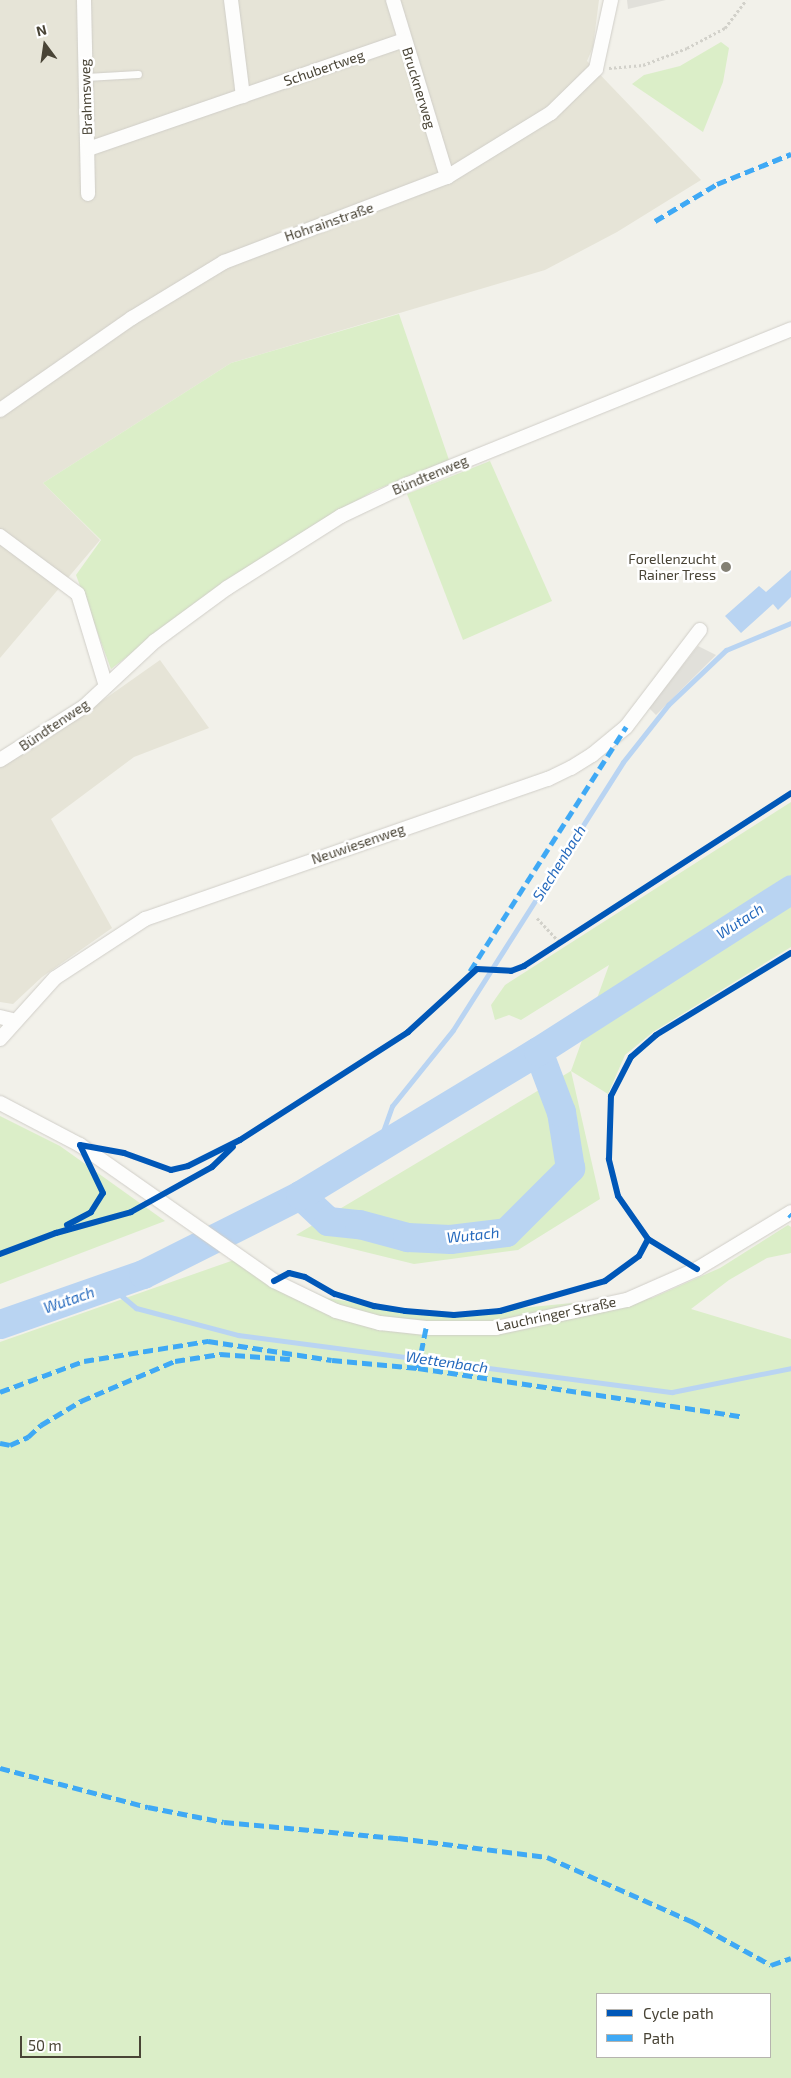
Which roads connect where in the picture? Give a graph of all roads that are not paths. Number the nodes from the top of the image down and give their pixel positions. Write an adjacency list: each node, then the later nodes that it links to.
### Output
1 (84, 0): 7 (street, Brahmsweg)
2 (231, 0): 8 (street)
3 (393, 0): 5 (street, Brucknerweg)
4 (611, 0): 10 (street, Hohrainstraße)
5 (404, 40): 8 (street, Schubertweg); 10 (street, Brucknerweg)
6 (138, 74): 7 (lane)
7 (86, 77): 9 (street, Brahmsweg)
8 (243, 96): 9 (street, Schubertweg)
9 (88, 149): 11 (street, Brahmsweg)
10 (446, 177): 13 (street, Hohrainstraße)
11 (88, 194)
12 (791, 329): 16 (street, Bündtenweg)
13 (0, 410)
14 (0, 536): 16 (street)
15 (700, 630): 19 (street, Neuwiesenweg)
16 (106, 686): 17 (street, Bündtenweg)
17 (0, 760)
18 (0, 1018): 19 (street)
19 (16, 1021): 20 (street, Neuwiesenweg)
20 (0, 1040)
21 (0, 1103): 22 (street, Lauchringer Straße)
22 (791, 1212)

